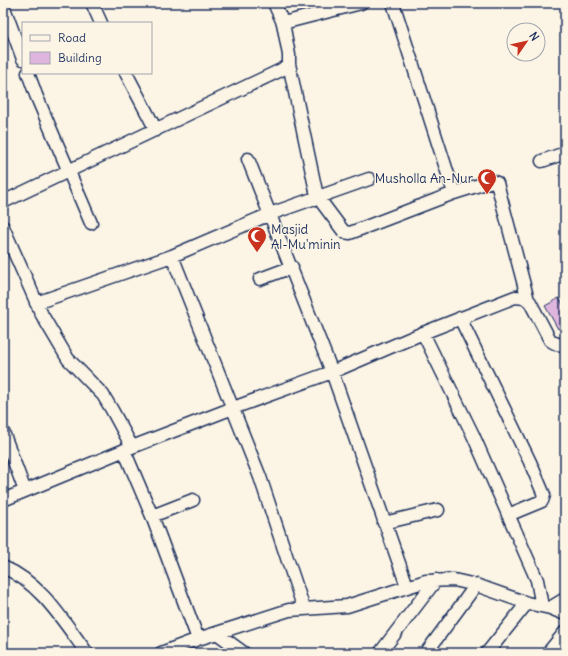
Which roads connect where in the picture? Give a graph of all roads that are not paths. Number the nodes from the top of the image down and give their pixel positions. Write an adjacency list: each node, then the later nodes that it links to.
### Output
1 (92, 3): 6 (street)
2 (274, 3): 7 (street)
3 (361, 3): 7 (street)
4 (393, 3): 18 (street)
5 (3, 5): 8 (street)
6 (101, 22)
7 (283, 23): 9 (street)
8 (22, 56)
9 (288, 64): 12 (street); 19 (street)
10 (28, 74): 16 (street)
11 (127, 74): 12 (street)
12 (156, 130): 16 (street)
13 (565, 153): 15 (street)
14 (248, 159): 21 (street)
15 (542, 161)
16 (68, 172): 20 (street); 22 (street)
17 (369, 179): 19 (street)
18 (454, 193): 19 (street); 27 (street)
19 (317, 196): 21 (street)
20 (3, 202)
21 (270, 214): 24 (street); 25 (street)
22 (91, 223)
23 (3, 227): 28 (street)
24 (172, 256): 28 (street); 33 (street)
25 (292, 267): 26 (street); 32 (street)
26 (260, 279)
27 (528, 300): 29 (street); 31 (street)
28 (36, 303): 35 (street)
29 (460, 318): 30 (street); 40 (street)
30 (423, 333): 32 (street); 40 (street)
31 (565, 343)
32 (332, 372): 33 (street); 42 (street)
33 (233, 408): 35 (street); 50 (street)
34 (3, 432): 36 (street)
35 (128, 449): 36 (street); 41 (street)
36 (25, 491): 37 (street)
37 (3, 500)
38 (193, 500): 41 (street)
39 (438, 510): 42 (street)
40 (508, 515): 49 (street)
41 (152, 516): 54 (street)
42 (384, 522): 46 (street)
43 (3, 567): 56 (street)
44 (436, 580): 45 (street); 46 (street); 59 (street)
45 (476, 585): 48 (street); 60 (street)
46 (407, 586): 50 (street)
47 (565, 599): 49 (street)
48 (527, 603): 49 (street); 61 (street)
49 (546, 607): 51 (street)
50 (304, 609): 53 (street)
51 (565, 614)
52 (565, 632): 62 (street)
53 (218, 634): 54 (street); 55 (street)
54 (198, 639): 57 (street)
55 (231, 649): 58 (street)
56 (87, 653)
57 (162, 653)
58 (244, 653)
59 (380, 653)
60 (426, 653)
61 (487, 653)
62 (548, 653)

